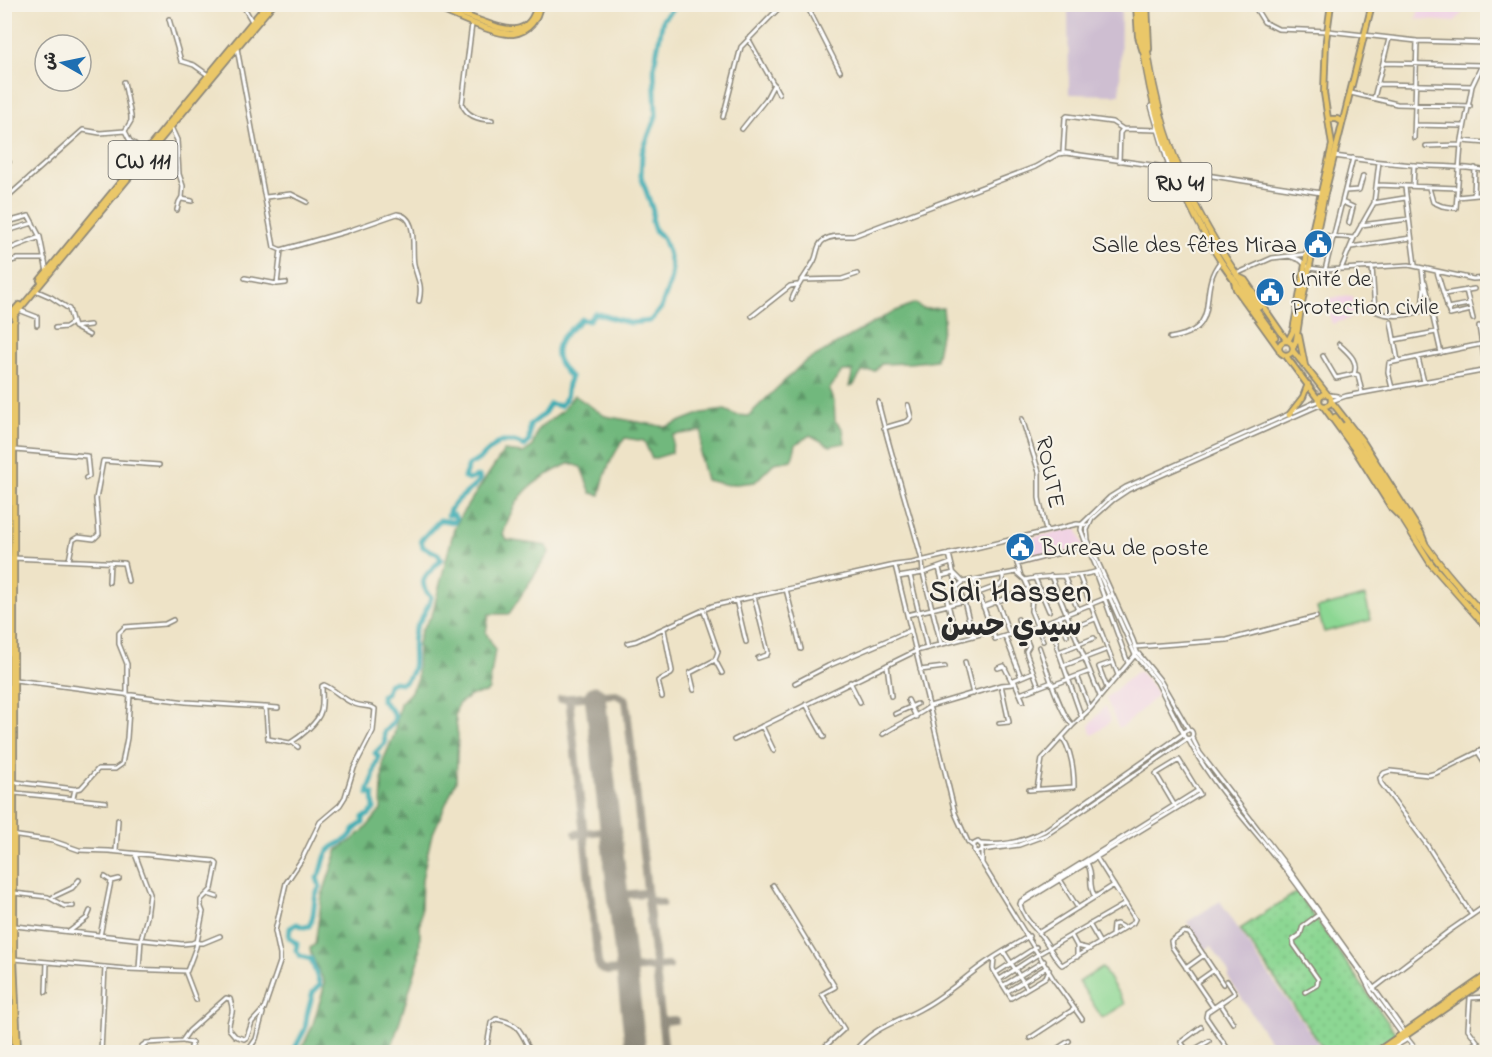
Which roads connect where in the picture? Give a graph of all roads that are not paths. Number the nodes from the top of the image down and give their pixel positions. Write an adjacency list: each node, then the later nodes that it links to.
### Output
1 (242, 4): 15 (street)
2 (267, 4): 15 (main road, CW 111)
3 (273, 4): 15 (main road, CW 111)
4 (428, 4): 14 (main road)
5 (438, 4): 6 (main road)
6 (539, 4): 14 (main road)
7 (806, 4): 27 (street)
8 (1141, 4): 67 (highway, RN 41)
9 (1252, 4): 16 (street)
10 (1331, 4): 16 (main road)
11 (1372, 4): 17 (main road)
12 (782, 5): 18 (street)
13 (169, 19): 28 (street)
14 (472, 23): 42 (street)
15 (254, 24): 22 (main road, CW 111); 28 (main road, CW 111)
16 (1328, 31): 17 (street); 41 (main road)
17 (1365, 35): 19 (street); 34 (main road)
18 (748, 38): 30 (street); 40 (street)
19 (1389, 38): 20 (street); 24 (street)
20 (1417, 41): 21 (street); 25 (street)
21 (1488, 43)
22 (237, 48): 46 (main road, CW 111); 79 (street)
23 (1488, 52): 26 (street)
24 (1383, 63): 25 (street); 31 (street)
25 (1416, 64): 26 (street); 32 (street)
26 (1482, 65): 33 (street)
27 (840, 71)
28 (208, 75): 59 (main road, CW 111)
29 (124, 82): 51 (street)
30 (774, 84): 35 (street); 47 (street)
31 (1378, 84): 32 (street); 36 (street)
32 (1415, 85): 33 (street); 37 (street)
33 (1472, 86): 38 (street)
34 (1351, 93): 36 (street); 43 (main road)
35 (779, 94)
36 (1374, 98): 37 (street)
37 (1414, 105): 38 (street); 44 (street)
38 (1470, 105): 45 (street)
39 (1151, 106): 50 (street)
40 (723, 117)
41 (1328, 119): 43 (main road); 49 (main road)
42 (492, 120)
43 (1341, 125): 49 (main road); 57 (main road)
44 (1414, 125): 45 (street); 52 (street)
45 (1464, 126): 53 (street)
46 (171, 127): 81 (street); 125 (main road, CW 111)
47 (742, 129)
48 (1123, 129): 50 (street); 56 (street); 60 (street)
49 (1330, 129): 76 (main road)
50 (1158, 130): 67 (street)
51 (125, 131): 59 (street); 83 (street)
52 (1414, 138)
53 (1462, 143): 54 (street); 55 (street); 65 (street)
54 (1488, 143)
55 (1426, 146)
56 (1063, 153): 60 (street); 120 (street)
57 (1334, 156): 58 (street); 95 (main road)
58 (1353, 158): 62 (street); 75 (street)
59 (140, 159): 114 (main road, CW 111)
60 (1119, 161): 67 (street)
61 (9, 162): 64 (street)
62 (1379, 162): 63 (street); 70 (street)
63 (1414, 165): 65 (street); 71 (street)
64 (4, 166)
65 (1461, 166): 66 (street); 74 (street)
66 (1475, 168): 68 (street); 78 (street)
67 (1174, 169): 76 (street); 106 (highway, RN 41); 117 (highway, RN 41)
68 (1488, 171)
69 (1362, 176): 75 (street)
70 (1377, 185): 72 (street); 87 (street)
71 (1413, 186): 72 (street); 73 (street)
72 (1405, 187): 82 (street)
73 (1429, 188): 74 (street); 80 (street)
74 (1458, 188): 80 (street)
75 (1345, 191): 85 (street)
76 (1321, 193): 103 (main road)
77 (1488, 194): 78 (street)
78 (1474, 195): 80 (street)
79 (266, 197): 86 (street); 101 (street)
80 (1457, 197)
81 (182, 198): 84 (street); 88 (street)
82 (1405, 198): 87 (street); 89 (street)
83 (4, 200)
84 (192, 201)
85 (1342, 201): 92 (street); 97 (street)
86 (307, 202)
87 (1374, 203): 93 (street)
88 (177, 210)
89 (1409, 219): 93 (street); 99 (street)
90 (4, 223): 91 (street)
91 (33, 223): 94 (street); 96 (street)
92 (1350, 223)
93 (1361, 225): 98 (street)
94 (4, 232)
95 (1315, 235): 97 (street); 103 (main road)
96 (40, 237): 102 (street); 105 (street)
97 (1334, 237): 98 (street); 112 (street)
98 (1354, 238): 100 (street)
99 (1412, 238): 100 (street); 109 (street)
100 (1350, 247): 113 (street)
101 (281, 250): 122 (street); 129 (street)
102 (4, 251)
103 (1309, 254): 104 (street); 108 (main road)
104 (1289, 256): 108 (street); 117 (street)
105 (45, 259): 107 (street); 114 (street)
106 (1221, 261): 117 (highway, RN 41); 149 (street)
107 (4, 263)
108 (1307, 266): 112 (street); 145 (main road)
109 (1415, 266): 110 (street); 111 (street)
110 (1372, 267): 111 (street); 113 (street)
111 (1422, 268): 115 (street); 146 (street)
112 (1325, 270): 113 (street)
113 (1340, 270)
114 (47, 272): 136 (main road, CW 111)
115 (1437, 272): 119 (street); 127 (street)
116 (857, 274): 120 (street)
117 (1236, 276): 148 (highway, RN 41); 154 (main road)
118 (245, 278): 122 (street)
119 (1488, 278)
120 (801, 280): 123 (street)
121 (286, 283): 122 (street)
122 (277, 284)
123 (797, 285): 128 (street); 135 (street)
124 (1474, 289): 126 (street)
125 (35, 290): 133 (main road, CW 111); 140 (street)
126 (1466, 290): 127 (street); 131 (street)
127 (1443, 295): 132 (street)
128 (792, 299)
129 (418, 301)
130 (4, 303): 136 (street)
131 (1470, 304): 132 (street); 134 (street)
132 (1447, 308): 134 (street)
133 (19, 310): 136 (main road, CW 111); 139 (street)
134 (1471, 310): 137 (street)
135 (752, 316)
136 (9, 319): 144 (main road); 175 (main road); 178 (main road)
137 (1473, 319)
138 (1391, 322): 150 (street)
139 (37, 325)
140 (73, 325): 141 (street); 143 (street); 147 (street)
141 (90, 325)
142 (1479, 326): 153 (street)
143 (55, 328)
144 (4, 329)
145 (1296, 331): 148 (main road); 151 (main road); 155 (main road); 161 (main road)
146 (1437, 332): 150 (street); 156 (street)
147 (89, 335)
148 (1278, 335): 151 (main road)
149 (1170, 338)
150 (1394, 340): 160 (street)
151 (1288, 341): 154 (main road); 155 (main road)
152 (1339, 344): 163 (street)
153 (1482, 344): 156 (street); 162 (street)
154 (1279, 349): 157 (main road)
155 (1293, 349): 157 (main road); 161 (main road)
156 (1442, 353): 159 (street)
157 (1286, 356): 165 (main road)
158 (1323, 356): 163 (street)
159 (1418, 358): 160 (street); 164 (street)
160 (1398, 361): 166 (street)
161 (1306, 369): 168 (main road)
162 (1487, 370): 164 (street)
163 (1354, 374): 167 (street)
164 (1424, 382): 166 (street)
165 (1308, 384): 170 (main road); 172 (main road)
166 (1392, 388): 167 (street)
167 (1362, 393): 168 (street)
168 (1330, 398): 170 (main road); 170 (main road); 185 (main road)
169 (878, 402): 174 (street)
170 (1320, 403): 172 (street); 180 (main road); 182 (street)
171 (908, 405): 174 (street)
172 (1289, 414): 181 (street)
173 (1022, 420): 183 (street, ROUTE)
174 (884, 428): 190 (street)
175 (13, 450): 177 (street); 188 (main road)
176 (159, 465): 189 (street)
177 (86, 478)
178 (7, 497): 179 (main road)
179 (7, 510): 337 (main road)
180 (1401, 518): 185 (highway); 243 (highway)
181 (1082, 524): 182 (street); 183 (street); 186 (street)
182 (1088, 525): 218 (street)
183 (1046, 531): 184 (street)
184 (1010, 540): 187 (street); 193 (street)
185 (1425, 545): 237 (highway)
186 (1087, 546): 193 (street); 196 (street)
187 (949, 554): 190 (street); 192 (street)
188 (14, 558): 189 (street); 282 (main road)
189 (69, 560): 191 (street)
190 (922, 560): 194 (street); 197 (street)
191 (110, 562): 210 (street); 211 (street)
192 (951, 563): 195 (street); 198 (street)
193 (1017, 564): 203 (street)
194 (895, 565): 206 (street); 215 (street)
195 (939, 568): 197 (street); 202 (street)
196 (1096, 571): 201 (street); 218 (street); 219 (street)
197 (923, 573): 200 (street); 226 (street)
198 (954, 573): 202 (street); 212 (street); 213 (street)
199 (1003, 574): 203 (street); 208 (street); 216 (street)
200 (910, 575): 206 (street); 230 (street)
201 (1079, 575): 205 (street); 224 (street)
202 (941, 576): 223 (street)
203 (1021, 576): 209 (street)
204 (1051, 576): 205 (street); 207 (street); 231 (street)
205 (1065, 576): 228 (street)
206 (898, 577): 232 (street)
207 (1035, 578): 209 (street); 229 (street)
208 (974, 580): 212 (street); 216 (street)
209 (1025, 580): 214 (street)
210 (128, 581)
211 (109, 582)
212 (963, 582): 213 (street)
213 (957, 587): 221 (street)
214 (1029, 588): 222 (street); 240 (street)
215 (786, 589): 217 (street); 260 (street)
216 (978, 593): 225 (street)
217 (754, 596): 220 (street); 265 (street)
218 (1112, 596): 219 (street); 258 (street); 264 (street)
219 (1105, 599): 224 (street); 270 (street)
220 (736, 600): 227 (street); 253 (street)
221 (964, 601): 223 (street); 249 (street)
222 (997, 601): 225 (street); 247 (street)
223 (948, 604): 226 (street); 251 (street)
224 (1091, 605): 228 (street); 236 (street)
225 (983, 607): 245 (street)
226 (932, 608): 230 (street); 255 (street)
227 (703, 609): 242 (street); 267 (street)
228 (1078, 610): 231 (street)
229 (1049, 611)
230 (918, 612): 232 (street); 259 (street)
231 (1066, 614): 233 (street); 241 (street)
232 (907, 615): 244 (street)
233 (1059, 617): 239 (street); 248 (street)
234 (1316, 617): 258 (street)
235 (1018, 619): 246 (street)
236 (1096, 619): 241 (street); 261 (street)
237 (1488, 619)
238 (173, 620): 293 (street)
239 (1050, 621): 240 (street); 263 (street)
240 (1037, 626): 246 (street); 252 (street)
241 (1072, 628): 256 (street)
242 (664, 629): 254 (street); 296 (street)
243 (1488, 629)
244 (911, 630): 262 (street); 285 (street)
245 (992, 631): 247 (street); 249 (street)
246 (1023, 631): 247 (street); 277 (street)
247 (1007, 635): 281 (street)
248 (1067, 635)
249 (973, 636): 251 (street)
250 (1094, 638): 256 (street)
251 (957, 640): 255 (street)
252 (1043, 641)
253 (746, 642)
254 (627, 643)
255 (941, 644): 259 (street)
256 (1079, 645): 263 (street); 266 (street)
257 (1039, 647): 286 (street)
258 (1135, 647): 264 (street)
259 (927, 648): 262 (street)
260 (801, 649)
261 (1108, 649): 266 (street); 269 (street)
262 (916, 651): 271 (street); 275 (street)
263 (1059, 652): 272 (street)
264 (1136, 654): 270 (street); 313 (street); 315 (street)
265 (758, 658)
266 (1084, 658): 272 (street); 276 (street)
267 (715, 660): 278 (street); 290 (street)
268 (965, 662): 291 (street)
269 (1113, 662): 279 (street); 289 (street)
270 (1128, 663): 279 (street)
271 (887, 665): 284 (street); 294 (street)
272 (1063, 666): 283 (street)
273 (945, 667): 275 (street)
274 (998, 668): 287 (street)
275 (920, 670): 304 (street)
276 (1090, 671): 280 (street); 295 (street)
277 (1033, 672): 281 (street); 288 (street)
278 (722, 673)
279 (1118, 675): 289 (street)
280 (1077, 676): 283 (street); 306 (street)
281 (1021, 677): 292 (street)
282 (15, 680): 293 (street); 326 (main road)
283 (1067, 680): 286 (street); 309 (street)
284 (850, 682): 299 (street); 300 (street)
285 (795, 683)
286 (1052, 683): 288 (street); 311 (street)
287 (1001, 685): 291 (street); 310 (street)
288 (1039, 687): 292 (street)
289 (1107, 688): 295 (street)
290 (694, 690)
291 (973, 694): 304 (street)
292 (1020, 694): 298 (street)
293 (129, 695): 302 (street); 327 (street)
294 (891, 696)
295 (1100, 696): 306 (street)
296 (662, 697)
297 (908, 700): 303 (street)
298 (1023, 701)
299 (860, 702)
300 (806, 704): 312 (street); 316 (street)
301 (917, 704): 303 (street)
302 (264, 707): 305 (street); 320 (street)
303 (911, 707): 307 (street); 308 (street)
304 (929, 707): 308 (street); 338 (street)
305 (278, 708)
306 (1090, 709): 309 (street)
307 (895, 714)
308 (916, 717): 314 (street)
309 (1082, 718): 311 (street)
310 (999, 723)
311 (1073, 725): 317 (street)
312 (762, 726): 319 (street); 323 (street)
313 (1189, 730): 315 (street); 318 (street)
314 (883, 734)
315 (1183, 734): 318 (street); 339 (street)
316 (824, 737)
317 (1063, 738): 329 (street); 329 (street)
318 (1189, 738): 341 (street); 367 (street); 410 (street)
319 (734, 740)
320 (292, 742): 321 (street); 418 (street)
321 (298, 747)
322 (1488, 747): 324 (street)
323 (774, 751)
324 (1478, 752): 325 (street); 366 (street)
325 (1488, 768)
326 (15, 783): 327 (street); 330 (main road)
327 (75, 789): 332 (street)
328 (1029, 790): 329 (street)
329 (1037, 790)
330 (15, 793): 332 (street); 337 (main road)
331 (1199, 793): 334 (street); 334 (street); 345 (street)
332 (73, 798): 333 (street)
333 (106, 802)
334 (1175, 806): 345 (street)
335 (118, 820): 342 (street)
336 (4, 834): 337 (street)
337 (13, 834): 342 (street); 355 (main road); 430 (main road)
338 (965, 835): 339 (street); 340 (street)
339 (979, 843): 340 (street); 341 (street)
340 (973, 846): 343 (street)
341 (982, 850): 343 (street); 346 (street)
342 (116, 851): 344 (street)
343 (975, 852): 346 (street)
344 (135, 854): 356 (street); 378 (street)
345 (1096, 857): 347 (street); 354 (street); 360 (street)
346 (982, 864): 376 (street)
347 (1088, 865): 352 (street); 358 (street)
348 (105, 877): 351 (street)
349 (119, 879): 351 (street)
350 (79, 880): 359 (street)
351 (111, 881): 374 (street)
352 (1061, 881): 360 (street); 364 (street)
353 (773, 885): 438 (street)
354 (1114, 885): 358 (street); 361 (street)
355 (14, 893): 359 (street); 369 (main road)
356 (207, 894): 357 (street); 379 (street)
357 (218, 897)
358 (1095, 897): 364 (street)
359 (51, 898): 363 (street)
360 (1020, 904): 372 (street)
361 (1125, 904): 368 (street); 370 (street)
362 (1488, 904): 366 (street)
363 (73, 906)
364 (1078, 908): 372 (street)
365 (90, 911): 371 (street)
366 (1471, 914): 410 (street)
367 (1318, 915): 413 (street); 423 (street)
368 (1089, 924): 373 (street); 380 (street)
369 (14, 926): 371 (street); 390 (main road)
370 (1125, 928): 377 (street); 377 (street)
371 (68, 932): 374 (street)
372 (1038, 933): 383 (street)
373 (1071, 934): 381 (street); 383 (street)
374 (100, 936): 378 (street)
375 (220, 936): 379 (street)
376 (1029, 936): 382 (street); 385 (street)
377 (1112, 936): 380 (street)
378 (141, 939): 379 (street); 396 (street)
379 (197, 942): 400 (street)
380 (1100, 943): 384 (street)
381 (1077, 946): 384 (street); 389 (street)
382 (1036, 947): 386 (street); 393 (street)
383 (1050, 948): 386 (street); 389 (street)
384 (1090, 949): 389 (street)
385 (1004, 952): 388 (street); 393 (street)
386 (1040, 953): 391 (street); 397 (street)
387 (1204, 955): 395 (street); 395 (street); 399 (street)
388 (994, 957): 401 (street); 439 (street)
389 (1077, 957)
390 (14, 959): 392 (street); 430 (main road)
391 (1044, 961): 398 (street); 403 (street)
392 (46, 963): 394 (street); 411 (street)
393 (1012, 963): 397 (street); 401 (street)
394 (105, 967): 396 (street); 432 (street)
395 (1186, 968): 407 (street)
396 (139, 969): 400 (street)
397 (1016, 969): 403 (street); 404 (street)
398 (1048, 969): 406 (street); 409 (street); 419 (street)
399 (1214, 970): 407 (street); 416 (street)
400 (185, 971): 415 (street)
401 (996, 973): 404 (street)
402 (1488, 974): 423 (main road)
403 (1020, 976): 406 (street); 408 (street)
404 (1000, 979): 408 (street)
405 (1488, 979): 423 (main road)
406 (1024, 982): 409 (street); 412 (street)
407 (1197, 982): 417 (street)
408 (1004, 986): 412 (street)
409 (1028, 988): 412 (street)
410 (1373, 989): 423 (street)
411 (46, 992)
412 (1008, 992)
413 (1305, 992)
414 (1488, 997): 428 (street)
415 (196, 1000)
416 (1220, 1003): 417 (street); 421 (street)
417 (1213, 1007): 442 (street)
418 (264, 1009): 425 (street); 435 (street)
419 (1074, 1009): 420 (street); 424 (street)
420 (1082, 1019)
421 (1233, 1023)
422 (1201, 1027): 441 (street)
423 (1405, 1035): 429 (street); 443 (main road); 444 (main road); 446 (street)
424 (1030, 1038)
425 (182, 1041): 433 (street); 434 (street)
426 (1069, 1041): 440 (street)
427 (1209, 1041): 441 (street)
428 (1477, 1042): 447 (street); 448 (street)
429 (1393, 1048): 444 (street); 445 (street)
430 (16, 1050): 431 (street)
431 (59, 1053)
432 (101, 1053)
433 (141, 1053)
434 (190, 1053)
435 (247, 1053)
436 (486, 1053): 437 (street)
437 (531, 1053)
438 (819, 1053)
439 (854, 1053)
440 (1052, 1053)
441 (1189, 1053)
442 (1230, 1053)
443 (1376, 1053)
444 (1384, 1053)
445 (1396, 1053)
446 (1418, 1053)
447 (1462, 1053)
448 (1485, 1053)

